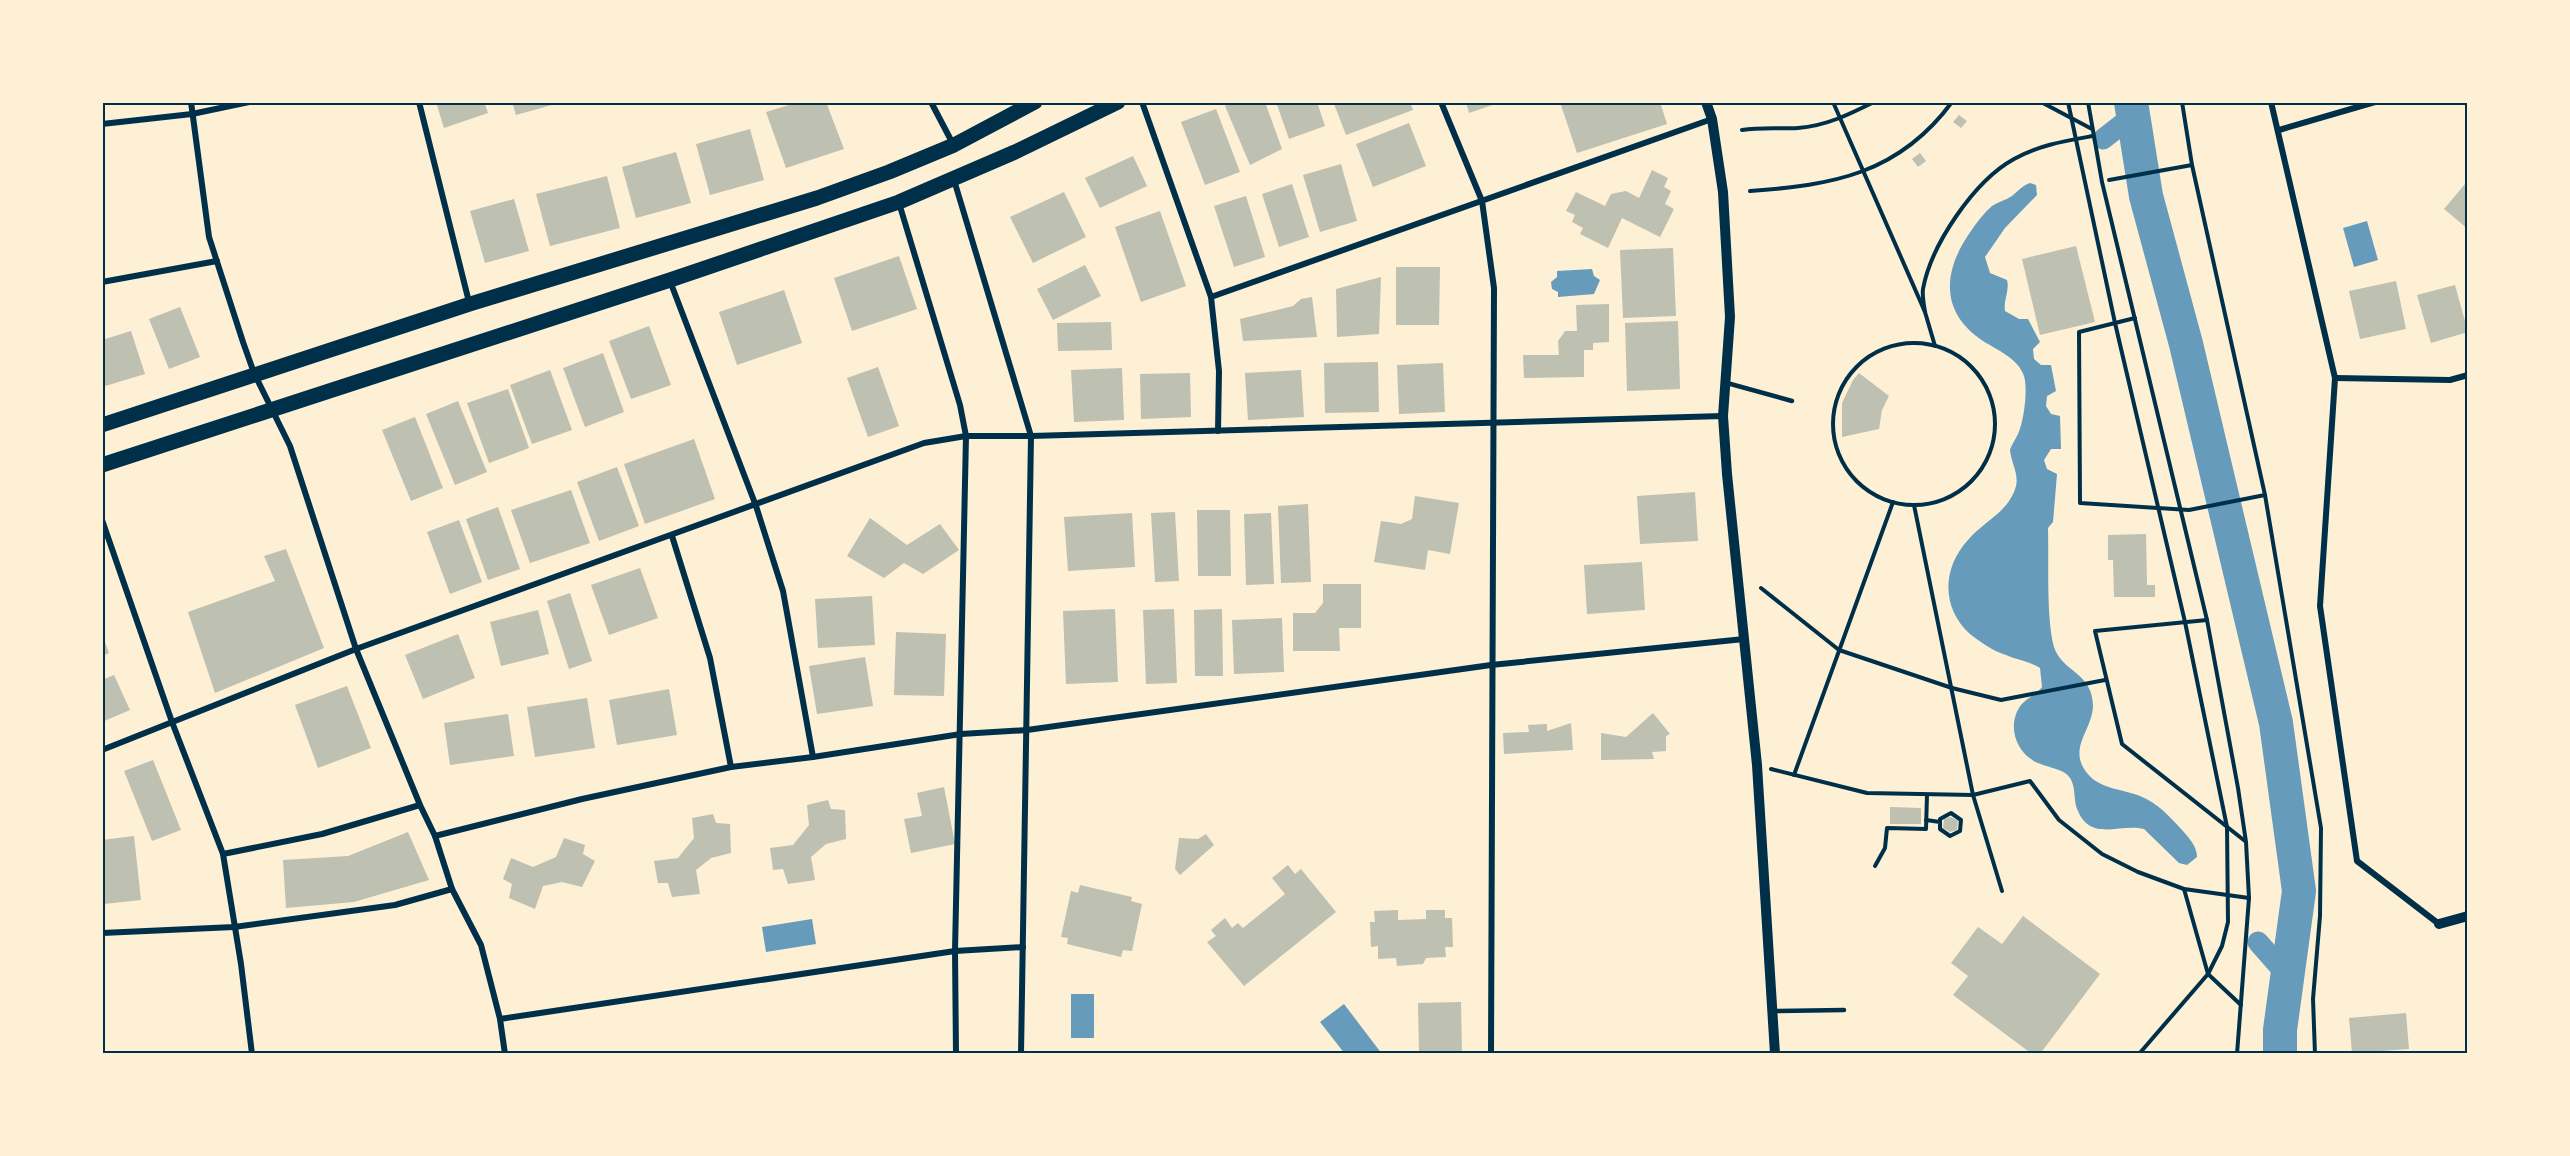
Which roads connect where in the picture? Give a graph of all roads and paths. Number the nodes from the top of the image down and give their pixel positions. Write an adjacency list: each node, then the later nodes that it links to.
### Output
1 (191, 102): 19 (street)
2 (249, 102): 19 (street)
3 (419, 102): 41 (street)
4 (932, 102): 29 (street)
5 (1035, 102): 29 (main road)
6 (1118, 102): 32 (main road)
7 (1142, 102): 40 (street)
8 (1441, 102): 35 (street)
9 (1706, 102): 21 (street)
10 (1833, 102): 22 (path)
11 (1874, 102): 22 (path)
12 (1952, 102): 31 (path)
13 (2041, 102): 20 (path)
14 (2068, 102): 20 (path)
15 (2088, 102): 24 (path)
16 (2182, 102): 30 (path)
17 (2271, 102): 26 (street)
18 (2375, 102): 26 (street)
19 (192, 114): 23 (street); 37 (street)
20 (2070, 118): 24 (path); 28 (path)
21 (1712, 119): 35 (street); 49 (street)
22 (1840, 119): 25 (path); 31 (path)
23 (102, 124)
24 (2092, 129): 27 (path)
25 (1742, 130)
26 (2278, 130): 48 (street)
27 (2093, 136): 28 (path); 43 (path)
28 (2075, 139): 42 (path); 44 (path)
29 (954, 145): 41 (main road)
30 (2192, 165): 33 (path); 59 (path)
31 (1863, 173): 34 (path); 42 (path)
32 (954, 180): 36 (main road); 57 (street)
33 (2109, 180)
34 (1750, 191)
35 (1482, 201): 40 (street); 53 (street)
36 (899, 202): 38 (main road); 56 (street)
37 (217, 261): 39 (street); 46 (street)
38 (670, 280): 51 (main road); 62 (street)
39 (102, 282)
40 (1211, 297): 55 (street)
41 (470, 304): 46 (main road)
42 (1925, 312): 45 (path)
43 (2135, 318): 44 (path); 64 (path)
44 (2115, 323): 63 (path); 63 (path)
45 (1935, 346): 60 (path); 61 (path)
46 (254, 373): 51 (street); 54 (main road)
47 (2468, 375): 48 (street)
48 (2335, 378): 100 (street)
49 (1724, 383): 50 (lane); 52 (street)
50 (1792, 401)
51 (271, 409): 58 (main road); 71 (street)
52 (1724, 416): 53 (street); 70 (street)
53 (1493, 422): 55 (street); 73 (street)
54 (102, 425)
55 (1218, 431): 57 (street)
56 (966, 436): 57 (street); 62 (street); 78 (street)
57 (1031, 436): 77 (street)
58 (102, 465)
59 (2265, 495): 64 (path); 118 (path)
60 (1893, 502): 61 (path); 72 (path)
61 (1914, 505): 75 (path)
62 (756, 506): 66 (street); 80 (street)
63 (2159, 507): 64 (path); 69 (path)
64 (2181, 508): 68 (path)
65 (102, 520): 76 (street)
66 (672, 536): 71 (street); 82 (street)
67 (1761, 588): 72 (path)
68 (2207, 620): 69 (path); 91 (path)
69 (2185, 622): 74 (path); 89 (path)
70 (1744, 639): 73 (street); 81 (street)
71 (356, 649): 76 (street); 86 (street)
72 (1839, 650): 75 (path); 83 (path)
73 (1491, 666): 77 (street); 114 (street)
74 (2105, 680): 75 (path); 89 (path)
75 (1952, 688): 85 (path)
76 (172, 722): 79 (street); 92 (street)
77 (1027, 730): 78 (street); 103 (street)
78 (961, 734): 80 (street); 104 (street)
79 (102, 750)
80 (813, 758): 82 (street)
81 (1757, 765): 83 (path); 108 (street)
82 (731, 767): 90 (street)
83 (1794, 775): 84 (path)
84 (1927, 795): 85 (path); 87 (path)
85 (1973, 795): 94 (path); 96 (path)
86 (420, 805): 90 (street); 92 (street)
87 (1926, 820): 88 (path); 93 (path)
88 (1940, 822): 88 (path)
89 (2227, 827): 91 (path); 97 (path)
90 (435, 836): 95 (street)
91 (2246, 842): 98 (path)
92 (223, 854): 101 (street)
93 (1875, 866)
94 (2184, 889): 97 (path); 105 (path)
95 (452, 890): 101 (street); 109 (street)
96 (2002, 891)
97 (2228, 895): 98 (path); 105 (path)
98 (2249, 898): 106 (path)
99 (2468, 916): 100 (street)
100 (2439, 924)
101 (234, 927): 102 (street); 110 (street)
102 (102, 933)
103 (1023, 947): 104 (street); 113 (street)
104 (955, 951): 109 (street); 112 (street)
105 (2208, 974): 106 (path); 116 (path)
106 (2241, 1005): 117 (path)
107 (1844, 1010): 108 (lane)
108 (1773, 1011): 115 (street)
109 (500, 1019): 111 (street)
110 (252, 1054)
111 (505, 1054)
112 (956, 1054)
113 (1021, 1054)
114 (1491, 1054)
115 (1775, 1054)
116 (2139, 1054)
117 (2237, 1054)
118 (2315, 1054)

